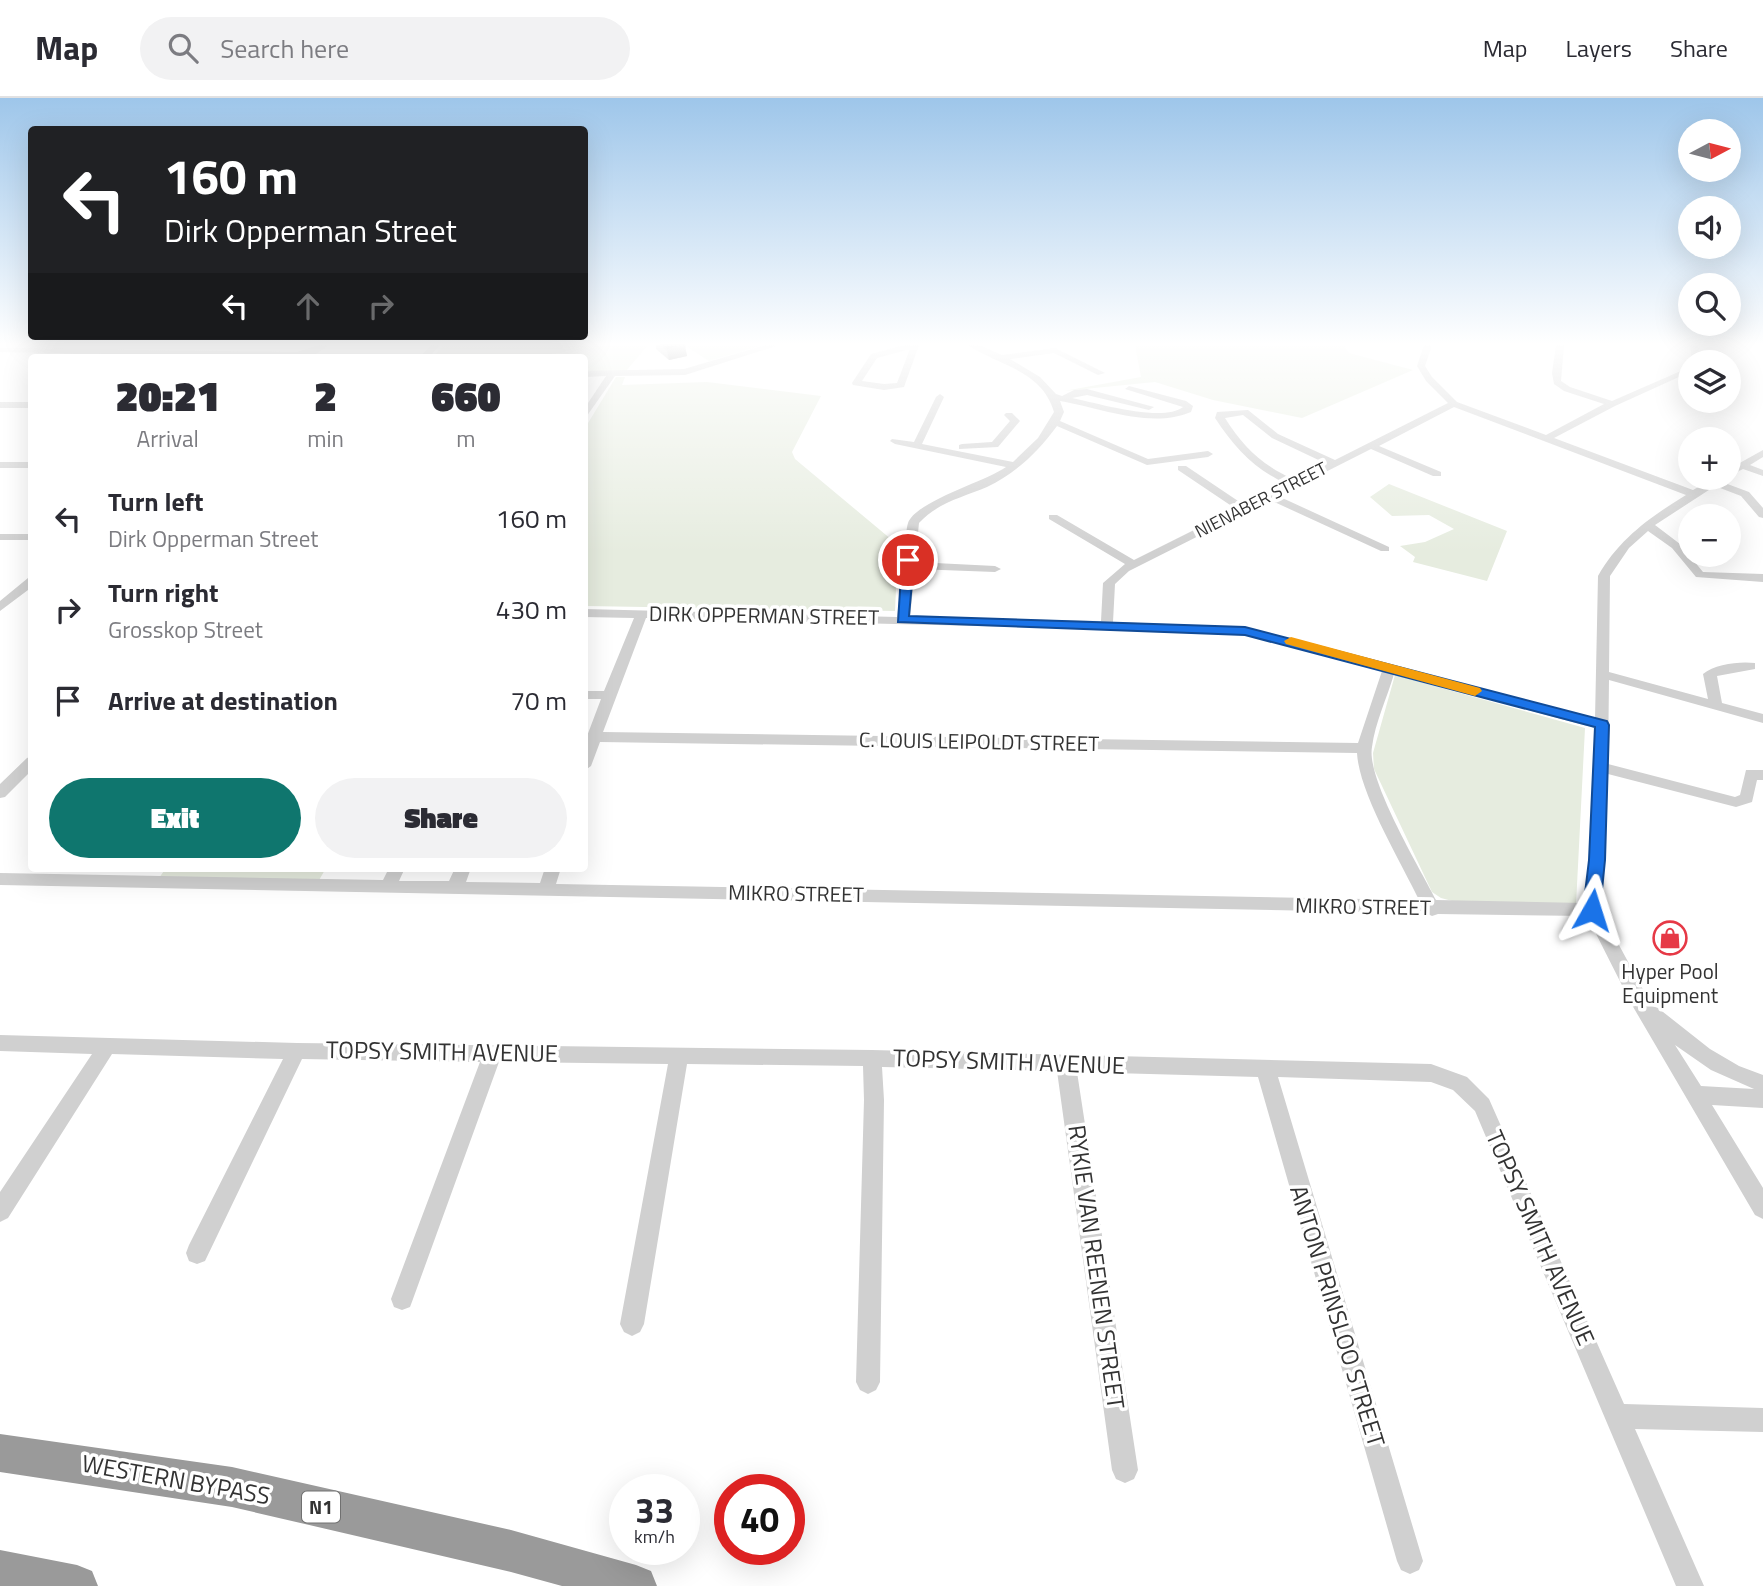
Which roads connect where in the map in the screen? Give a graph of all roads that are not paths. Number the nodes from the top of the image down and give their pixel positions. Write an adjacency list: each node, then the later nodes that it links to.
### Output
1 (932, 414): 12 (street)
2 (1058, 414): 9 (street)
3 (1220, 414): 25 (street)
4 (1248, 414): 17 (street)
5 (1432, 414): 13 (street, NIENABER STREET)
6 (1481, 414): 10 (street)
7 (1592, 414): 10 (street)
8 (1009, 415): 14 (street)
9 (1055, 422): 16 (street); 21 (street)
10 (1546, 439): 28 (street)
11 (895, 441): 12 (street)
12 (917, 445): 14 (street)
13 (1369, 445): 17 (street, NIENABER STREET); 24 (street)
14 (939, 450): 21 (street)
15 (1763, 453): 20 (street)
16 (1208, 454)
17 (1333, 463): 25 (street, NIENABER STREET)
18 (0, 465): 19 (street)
19 (28, 465)
20 (1741, 465): 23 (street)
21 (1015, 466): 37 (street)
22 (1182, 468): 30 (street)
23 (1763, 473)
24 (1437, 474)
25 (1294, 483): 29 (street, NIENABER STREET)
26 (1702, 490): 28 (street)
27 (1737, 490): 31 (street)
28 (1695, 494): 33 (street)
29 (1269, 496): 30 (street, NIENABER STREET); 36 (street)
30 (1243, 509): 38 (street, NIENABER STREET)
31 (1763, 515)
32 (1053, 517): 38 (street)
33 (1649, 526): 40 (street); 49 (street)
34 (0, 537): 35 (street)
35 (28, 537)
36 (1385, 549)
37 (907, 565): 39 (street); 45 (street)
38 (1135, 565): 46 (street, NIENABER STREET)
39 (995, 569)
40 (1763, 578)
41 (28, 584): 42 (street)
42 (0, 607)
43 (588, 613): 44 (street, DIRK OPPERMAN STREET)
44 (642, 613): 45 (street, DIRK OPPERMAN STREET); 51 (street)
45 (903, 620): 46 (street, DIRK OPPERMAN STREET)
46 (1107, 625): 48 (street, DIRK OPPERMAN STREET)
47 (1750, 666): 52 (street)
48 (1388, 668): 54 (street, DIRK OPPERMAN STREET); 56 (street)
49 (1603, 674): 52 (street); 54 (street)
50 (588, 695): 51 (street)
51 (609, 695): 55 (street)
52 (1716, 705): 53 (street)
53 (1763, 719)
54 (1602, 725): 59 (street)
55 (594, 737): 56 (street, C. LOUIS LEIPOLDT STREET); 57 (street)
56 (1364, 748): 71 (street)
57 (588, 754)
58 (28, 764): 61 (street)
59 (1601, 767): 60 (street); 72 (street)
60 (1763, 775)
61 (0, 793)
62 (334, 872): 67 (street)
63 (395, 872): 68 (street)
64 (462, 872): 69 (street)
65 (552, 872): 70 (street)
66 (0, 878): 67 (street, MIKRO STREET)
67 (327, 883): 68 (street, MIKRO STREET)
68 (389, 885): 69 (street, MIKRO STREET)
69 (456, 888): 70 (street, MIKRO STREET)
70 (546, 891): 71 (street, MIKRO STREET)
71 (1432, 909): 72 (street, MIKRO STREET)
72 (1592, 910): 73 (street)
73 (1638, 1000): 82 (street); 84 (street)
74 (0, 1043): 75 (street, TOPSY SMITH AVENUE)
75 (108, 1045): 76 (street, TOPSY SMITH AVENUE); 86 (street)
76 (297, 1051): 77 (street, TOPSY SMITH AVENUE); 87 (street)
77 (494, 1052): 78 (street, TOPSY SMITH AVENUE); 88 (street)
78 (679, 1056): 79 (street, TOPSY SMITH AVENUE); 89 (street)
79 (872, 1058): 80 (street, TOPSY SMITH AVENUE); 90 (street)
80 (1066, 1064): 81 (street, TOPSY SMITH AVENUE); 94 (street, RYKIE VAN REENEN STREET)
81 (1266, 1070): 91 (street, TOPSY SMITH AVENUE); 95 (street, ANTON PRINSLOO STREET)
82 (1763, 1084)
83 (1763, 1099): 84 (street)
84 (1699, 1100): 85 (street)
85 (1763, 1208)
86 (0, 1211)
87 (197, 1253)
88 (402, 1299)
89 (632, 1324)
90 (868, 1382)
91 (1616, 1416): 92 (street); 99 (street, TOPSY SMITH AVENUE)
92 (1763, 1420)
93 (0, 1453): 98 (highway, WESTERN BYPASS / N1)
94 (1125, 1471)
95 (1410, 1561)
96 (0, 1571): 97 (highway)
97 (77, 1586)
98 (636, 1586)
99 (1690, 1586)

